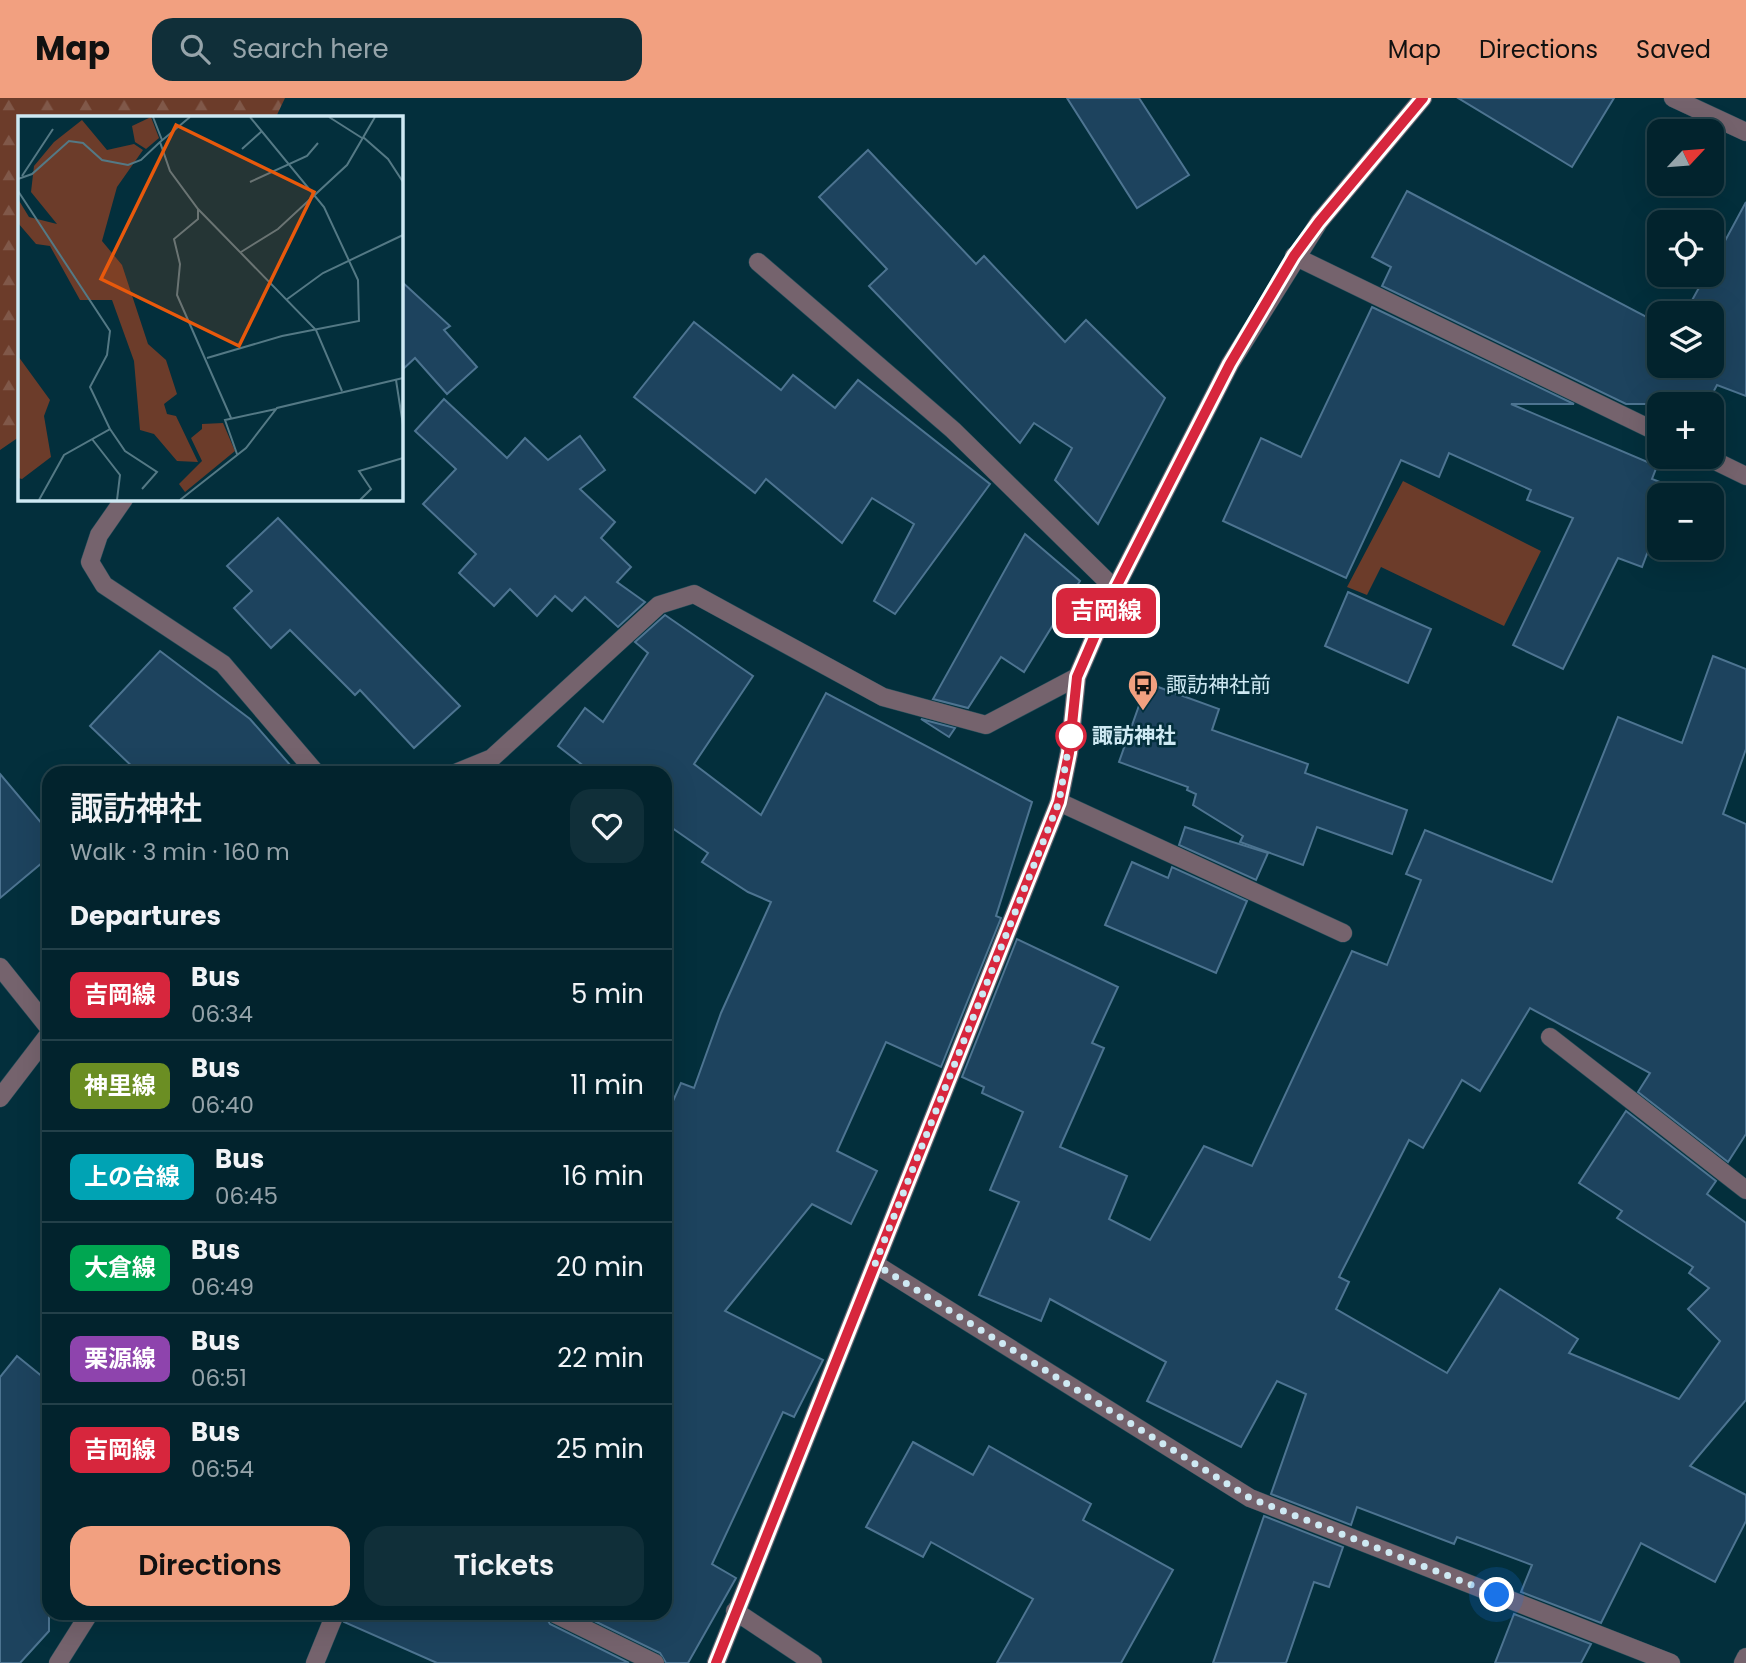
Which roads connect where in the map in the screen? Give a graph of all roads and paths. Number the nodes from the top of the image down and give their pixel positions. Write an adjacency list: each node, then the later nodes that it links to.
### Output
1 (1423, 98): 4 (street)
2 (1673, 98): 3 (street)
3 (1746, 132)
4 (1294, 256): 6 (street); 10 (street)
5 (758, 262): 10 (street)
6 (1647, 427)
7 (1724, 465): 8 (street)
8 (1746, 476)
9 (123, 500): 12 (street)
10 (1115, 589): 11 (street)
11 (1077, 677): 13 (street); 14 (street)
12 (310, 766)
13 (472, 766)
14 (1059, 802): 15 (street); 22 (street)
15 (1343, 933)
16 (0, 967): 17 (street)
17 (42, 1019)
18 (1550, 1037): 21 (street)
19 (42, 1043): 20 (street)
20 (0, 1098)
21 (1746, 1190)
22 (875, 1264): 23 (street); 33 (street)
23 (735, 1611): 31 (street); 32 (street)
24 (85, 1620): 28 (street)
25 (333, 1620): 29 (street)
26 (567, 1620): 30 (street)
27 (1746, 1657): 34 (street)
28 (58, 1663)
29 (315, 1663)
30 (655, 1663)
31 (716, 1663)
32 (813, 1663)
33 (1671, 1663)
34 (1743, 1663)

